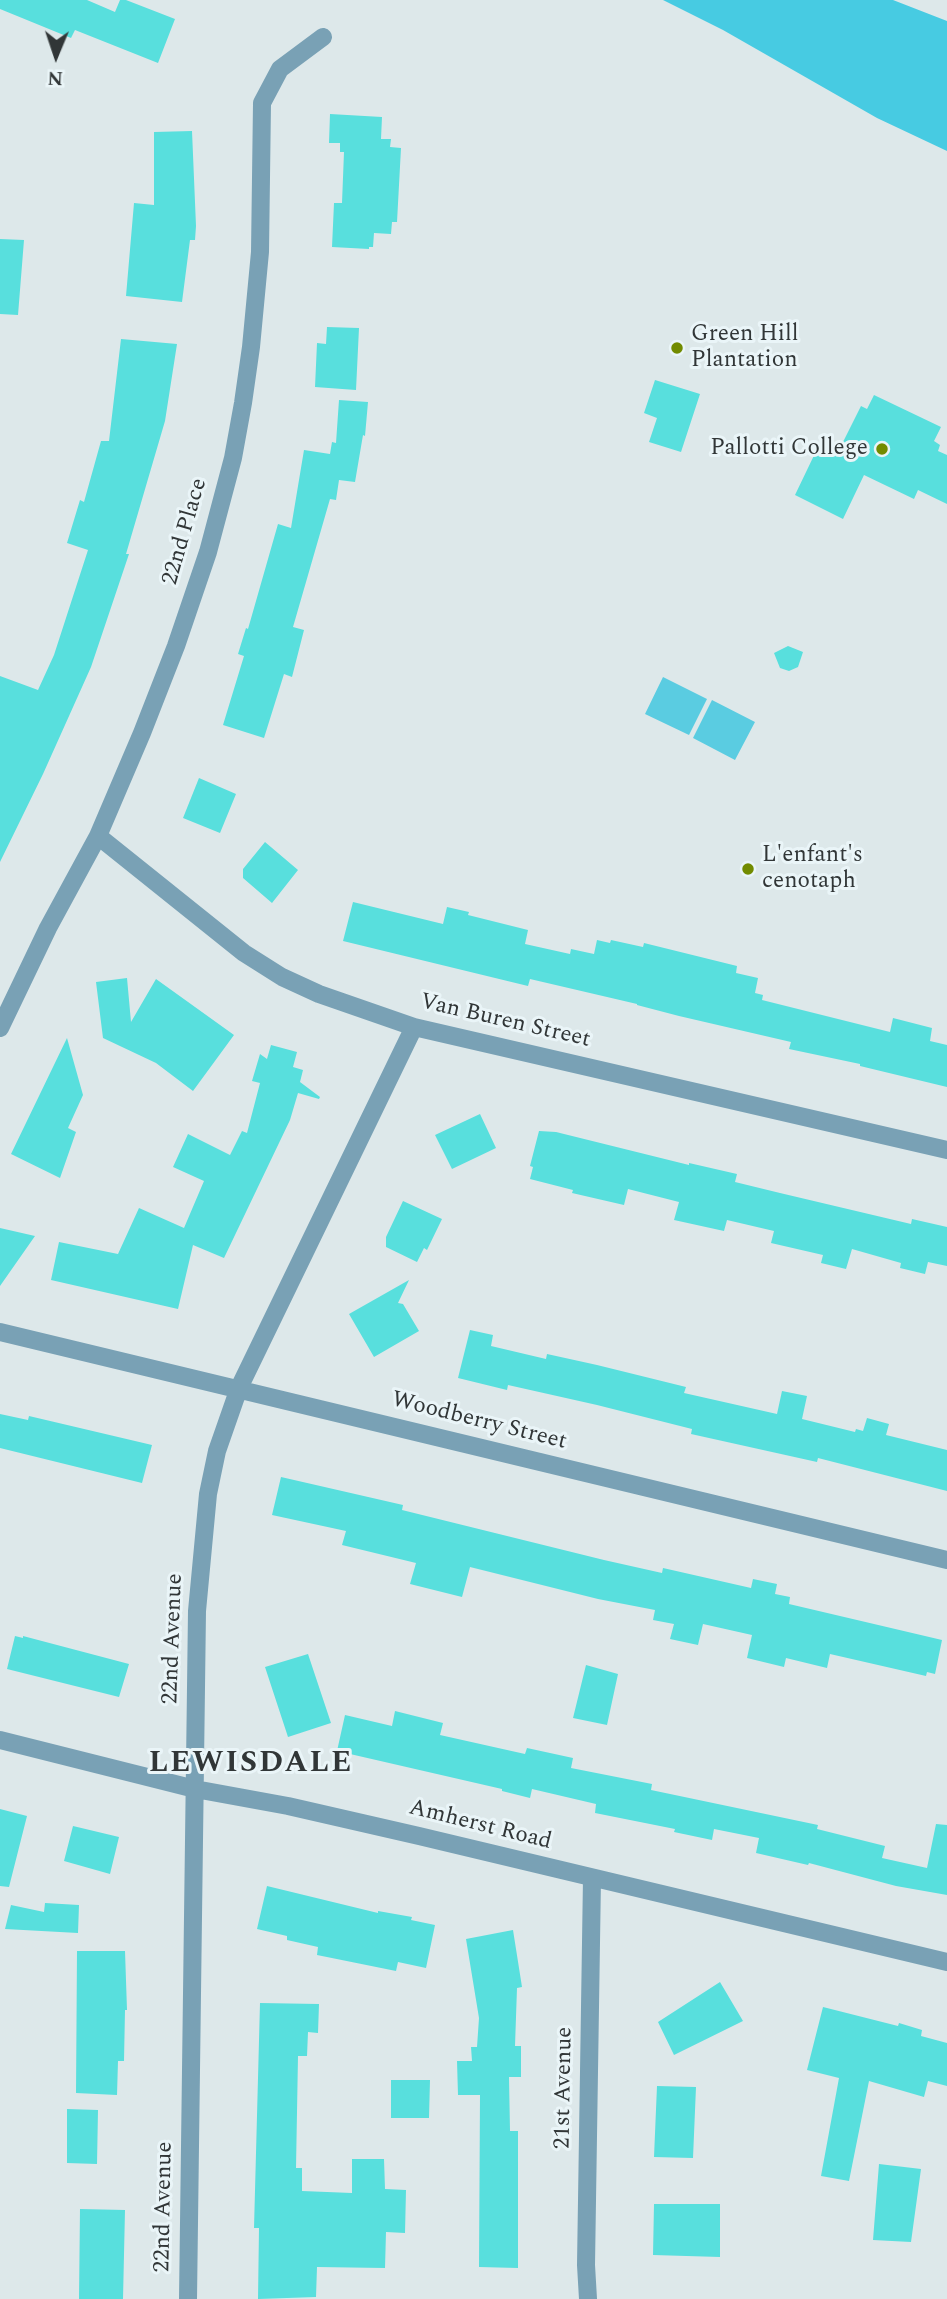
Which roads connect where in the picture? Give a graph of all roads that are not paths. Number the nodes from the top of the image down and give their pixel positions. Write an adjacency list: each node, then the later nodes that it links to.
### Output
1 (323, 37): 2 (street, 22nd Place)
2 (98, 836): 3 (street, Van Buren Street); 4 (street, 22nd Place)
3 (414, 1027): 5 (street, Van Buren Street); 7 (street, 22nd Avenue)
4 (0, 1028)
5 (947, 1150)
6 (0, 1332): 7 (street, Woodberry Street)
7 (239, 1388): 8 (street, Woodberry Street); 10 (street, 22nd Avenue)
8 (947, 1560)
9 (0, 1740): 10 (street, Amherst Road)
10 (195, 1789): 11 (street, Amherst Road); 13 (street, 22nd Avenue)
11 (592, 1878): 12 (street, Amherst Road); 14 (street, 21st Avenue)
12 (947, 1962)
13 (188, 2299)
14 (588, 2299)

